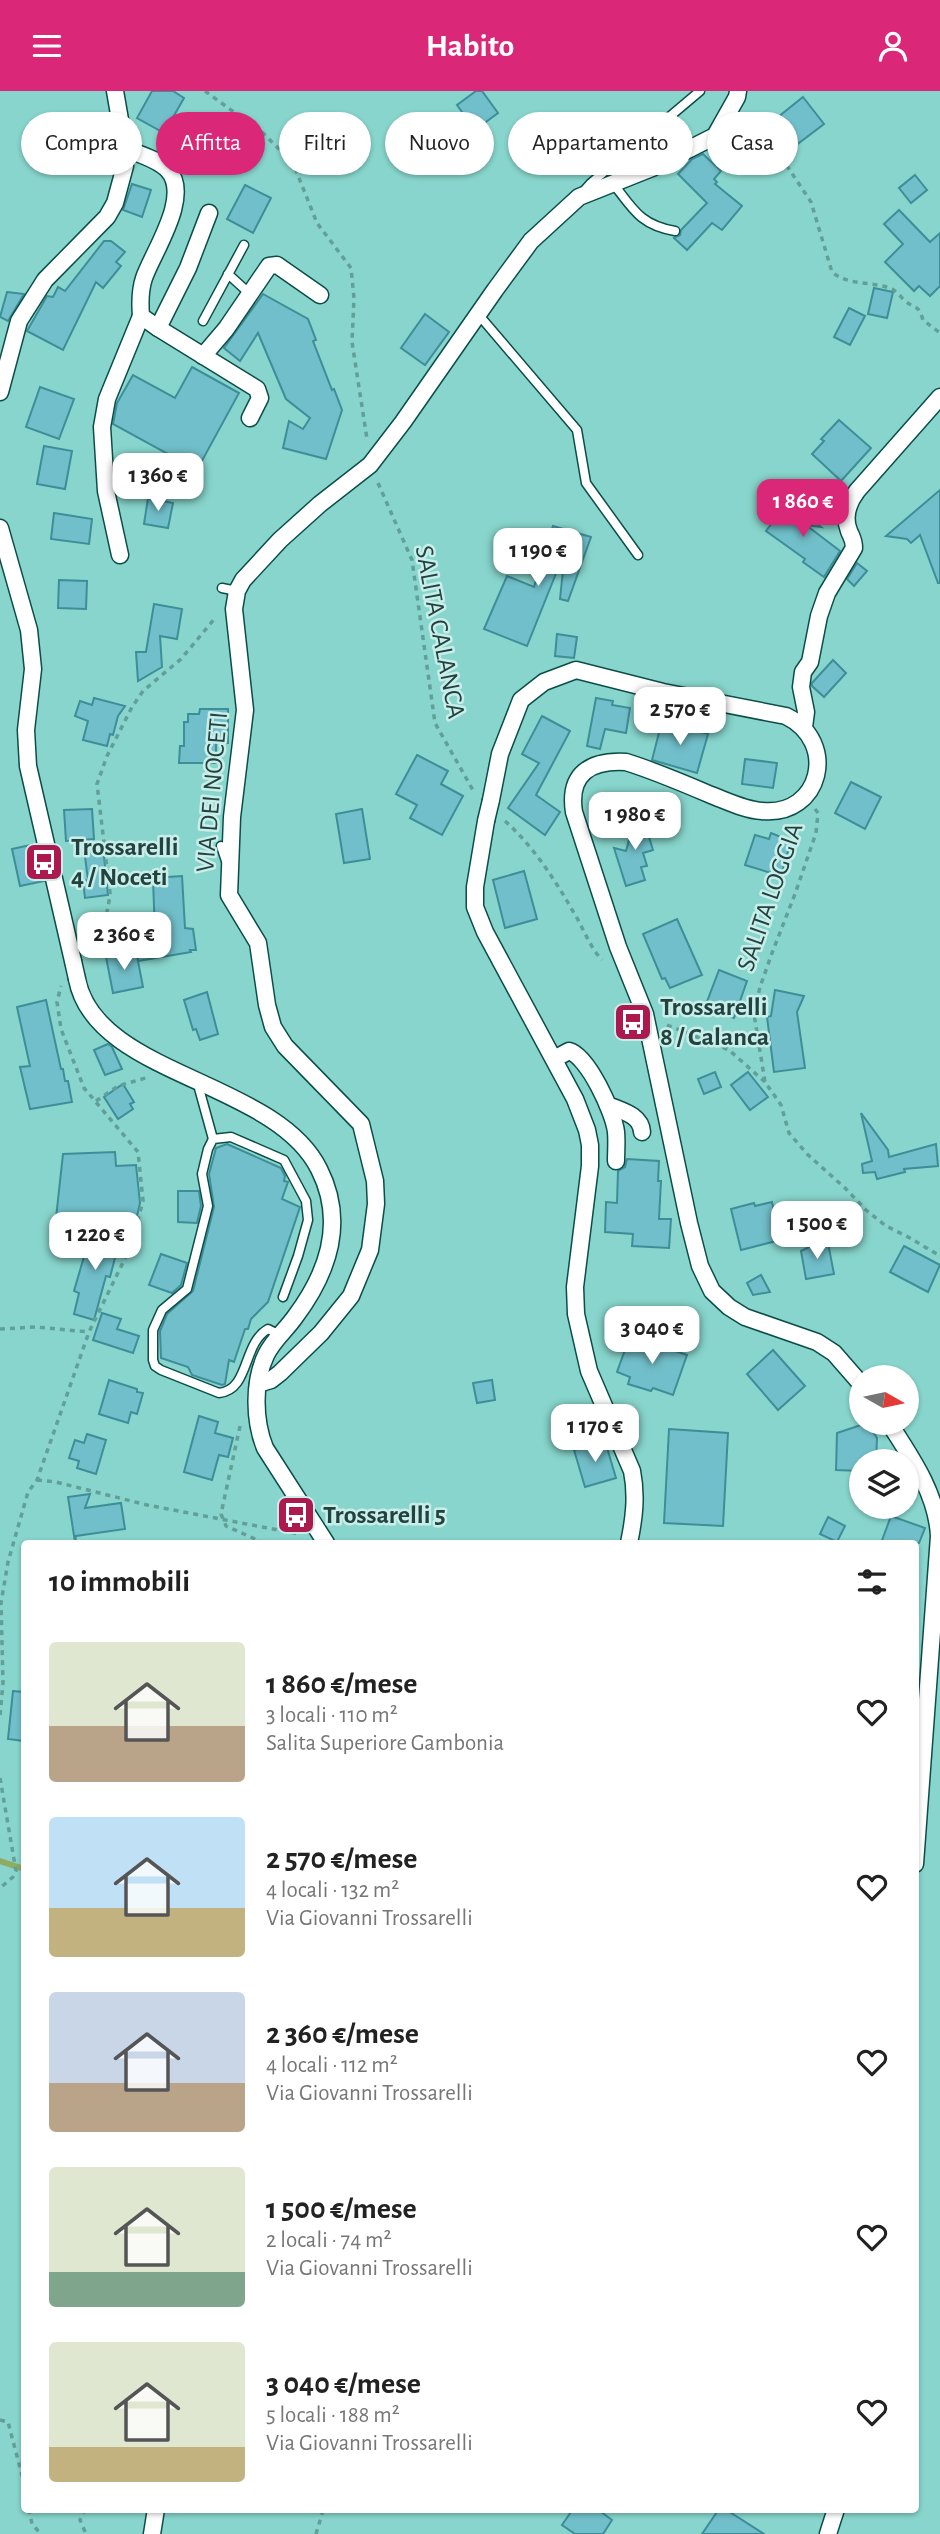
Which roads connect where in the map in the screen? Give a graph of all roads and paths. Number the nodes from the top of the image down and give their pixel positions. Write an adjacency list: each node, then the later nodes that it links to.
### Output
1 (115, 91): 5 (street)
2 (205, 91): 26 (path, SALITA CALANCA)
3 (700, 91): 10 (lane)
4 (738, 91): 6 (street, VIA DEI NOCETI)
5 (118, 112)
6 (700, 144): 9 (street, VIA DEI NOCETI); 21 (path)
7 (142, 156): 18 (street)
8 (123, 175): 23 (street)
9 (612, 182): 10 (street, VIA DEI NOCETI); 12 (lane)
10 (579, 197): 17 (street, VIA DEI NOCETI)
11 (209, 213): 20 (street)
12 (676, 230)
13 (244, 245): 14 (lane)
14 (228, 274): 15 (lane); 19 (lane)
15 (250, 294): 16 (street); 22 (street)
16 (320, 295)
17 (478, 314): 26 (street, VIA DEI NOCETI); 29 (lane)
18 (141, 316): 20 (street); 28 (street)
19 (203, 321)
20 (158, 328): 22 (street)
21 (940, 333)
22 (203, 356): 25 (street)
23 (0, 392)
24 (940, 397): 30 (street)
25 (250, 418)
26 (370, 465): 31 (path, SALITA CALANCA); 34 (street, VIA DEI NOCETI)
27 (0, 528): 36 (street, bridge)
28 (120, 555)
29 (638, 555)
30 (804, 727): 31 (street); 48 (street)
31 (486, 801): 35 (street, bridge)
32 (808, 808): 43 (path, SALITA LOGGIA)
33 (221, 846): 34 (lane)
34 (231, 865): 49 (street, VIA DEI NOCETI)
35 (554, 1059): 39 (street); 56 (street)
36 (174, 1069): 37 (street); 38 (path)
37 (197, 1081): 41 (lane); 47 (street)
38 (95, 1101)
39 (608, 1105): 40 (street); 42 (street)
40 (642, 1132)
41 (213, 1139): 44 (lane); 47 (lane)
42 (616, 1161)
43 (940, 1257)
44 (283, 1297)
45 (0, 1329): 46 (path)
46 (89, 1332)
47 (280, 1335): 49 (street)
48 (849, 1370)
49 (258, 1384): 55 (street)
50 (241, 1420): 52 (path)
51 (897, 1435): 59 (street)
52 (222, 1519): 53 (path); 54 (path); 57 (path)
53 (257, 1540)
54 (320, 1540)
55 (324, 1540)
56 (629, 1540)
57 (0, 1715)
58 (0, 1778): 60 (path)
59 (919, 1809)
60 (0, 1888)
61 (0, 2420): 62 (path)
62 (21, 2472)
63 (30, 2513): 68 (path)
64 (83, 2513): 69 (path)
65 (155, 2513): 70 (street)
66 (322, 2513): 71 (path)
67 (835, 2513): 72 (street)
68 (41, 2534)
69 (86, 2534)
70 (152, 2534)
71 (316, 2534)
72 (828, 2534)

